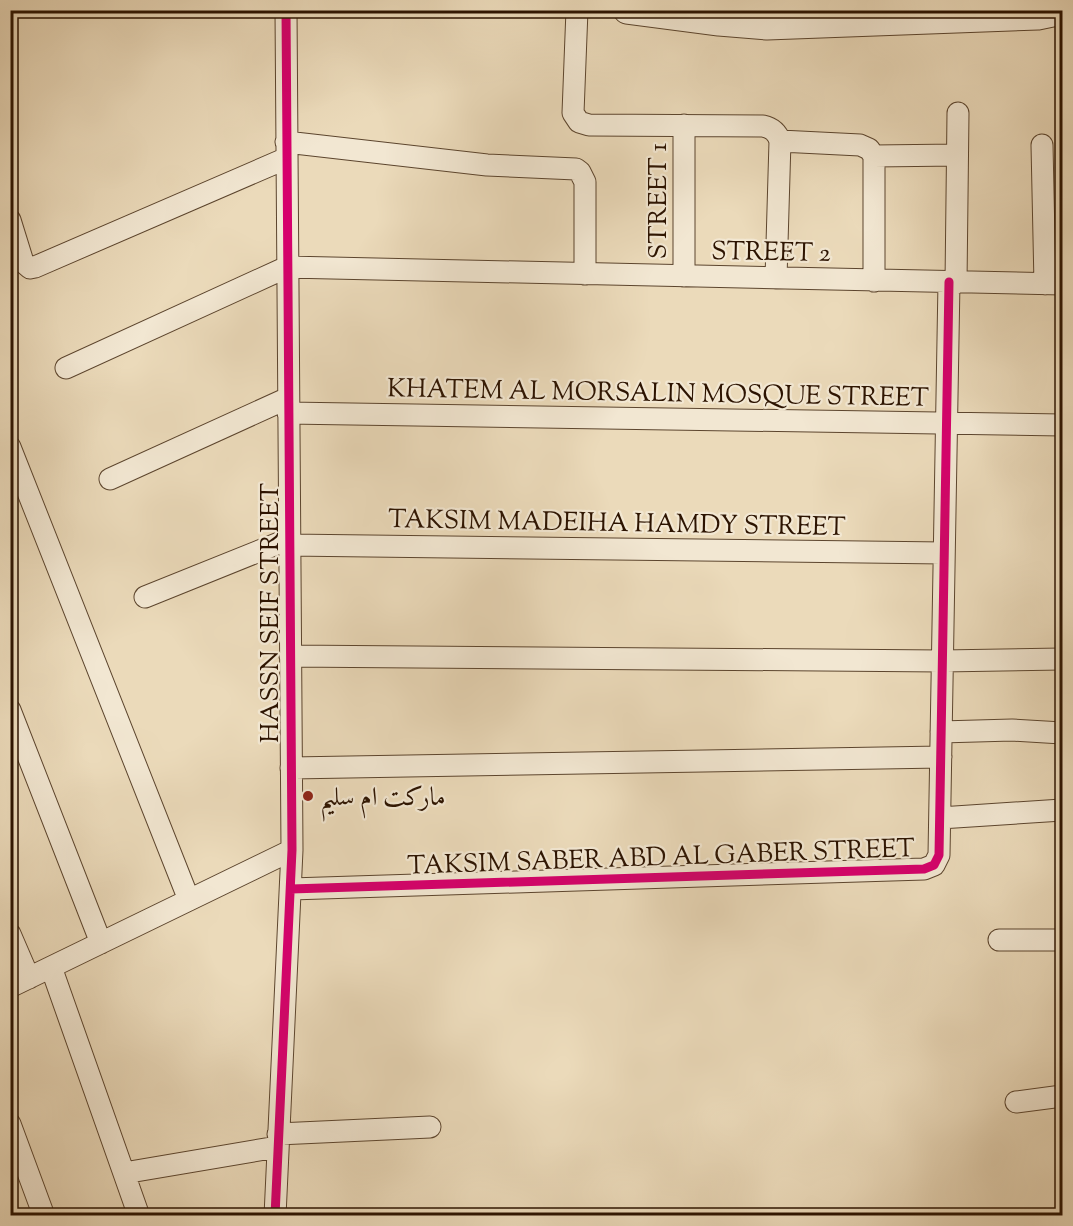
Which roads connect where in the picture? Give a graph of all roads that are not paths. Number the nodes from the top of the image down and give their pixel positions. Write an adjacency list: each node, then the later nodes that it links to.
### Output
1 (285, 10): 9 (street, HASSN SEIF STREET)
2 (577, 10): 6 (street)
3 (627, 10): 4 (street)
4 (1046, 13)
5 (958, 113): 10 (street, TAKSIM SABER ABD AL GABER STREET)
6 (684, 125): 7 (street); 16 (street, STREET 1)
7 (780, 141): 11 (street); 17 (street)
8 (1042, 145): 20 (street)
9 (287, 150): 13 (street); 14 (street, HASSN SEIF STREET); 15 (street)
10 (957, 155): 11 (street); 19 (street, TAKSIM SABER ABD AL GABER STREET)
11 (874, 156): 18 (street)
12 (10, 220): 13 (street)
13 (17, 265)
14 (287, 267): 15 (street, STREET 2); 21 (street); 22 (street, HASSN SEIF STREET)
15 (585, 274): 16 (street, STREET 2)
16 (684, 276): 17 (street, STREET 2)
17 (776, 278): 18 (street, STREET 2)
18 (874, 281): 19 (street, STREET 2)
19 (953, 282): 20 (street, STREET 2); 23 (street, TAKSIM SABER ABD AL GABER STREET)
20 (1054, 284)
21 (66, 368)
22 (288, 406): 23 (street, KHATEM AL MORSALIN MOSQUE STREET); 26 (street); 27 (street, HASSN SEIF STREET)
23 (946, 424): 24 (street, KHATEM AL MORSALIN MOSQUE STREET); 28 (street, TAKSIM SABER ABD AL GABER STREET)
24 (1062, 425)
25 (10, 447): 42 (street)
26 (110, 479)
27 (289, 542): 28 (street, TAKSIM MADEIHA HAMDY STREET); 29 (street); 30 (street, HASSN SEIF STREET)
28 (944, 553): 32 (street, TAKSIM SABER ABD AL GABER STREET)
29 (145, 597)
30 (290, 656): 32 (street); 37 (street, HASSN SEIF STREET)
31 (1062, 659): 32 (street)
32 (942, 661): 34 (street, TAKSIM SABER ABD AL GABER STREET)
33 (10, 710): 46 (street)
34 (941, 732): 35 (street); 36 (street, TAKSIM SABER ABD AL GABER STREET)
35 (1062, 733)
36 (941, 756): 37 (street); 39 (street, TAKSIM SABER ABD AL GABER STREET)
37 (291, 768): 40 (street, HASSN SEIF STREET)
38 (1062, 810): 39 (street)
39 (940, 818): 41 (street, TAKSIM SABER ABD AL GABER STREET)
40 (292, 850): 41 (street, HASSN SEIF STREET); 42 (street)
41 (291, 889): 53 (street, HASSN SEIF STREET)
42 (189, 900): 46 (street)
43 (10, 934): 48 (street)
44 (999, 940): 45 (street)
45 (1062, 940)
46 (101, 943): 47 (street)
47 (51, 967): 48 (street); 54 (street)
48 (20, 982)
49 (1062, 1096): 50 (street)
50 (1016, 1102)
51 (10, 1124): 55 (street)
52 (430, 1127): 53 (street)
53 (278, 1141): 54 (street); 57 (street, HASSN SEIF STREET)
54 (124, 1173): 56 (street)
55 (44, 1215)
56 (139, 1215)
57 (275, 1215)

